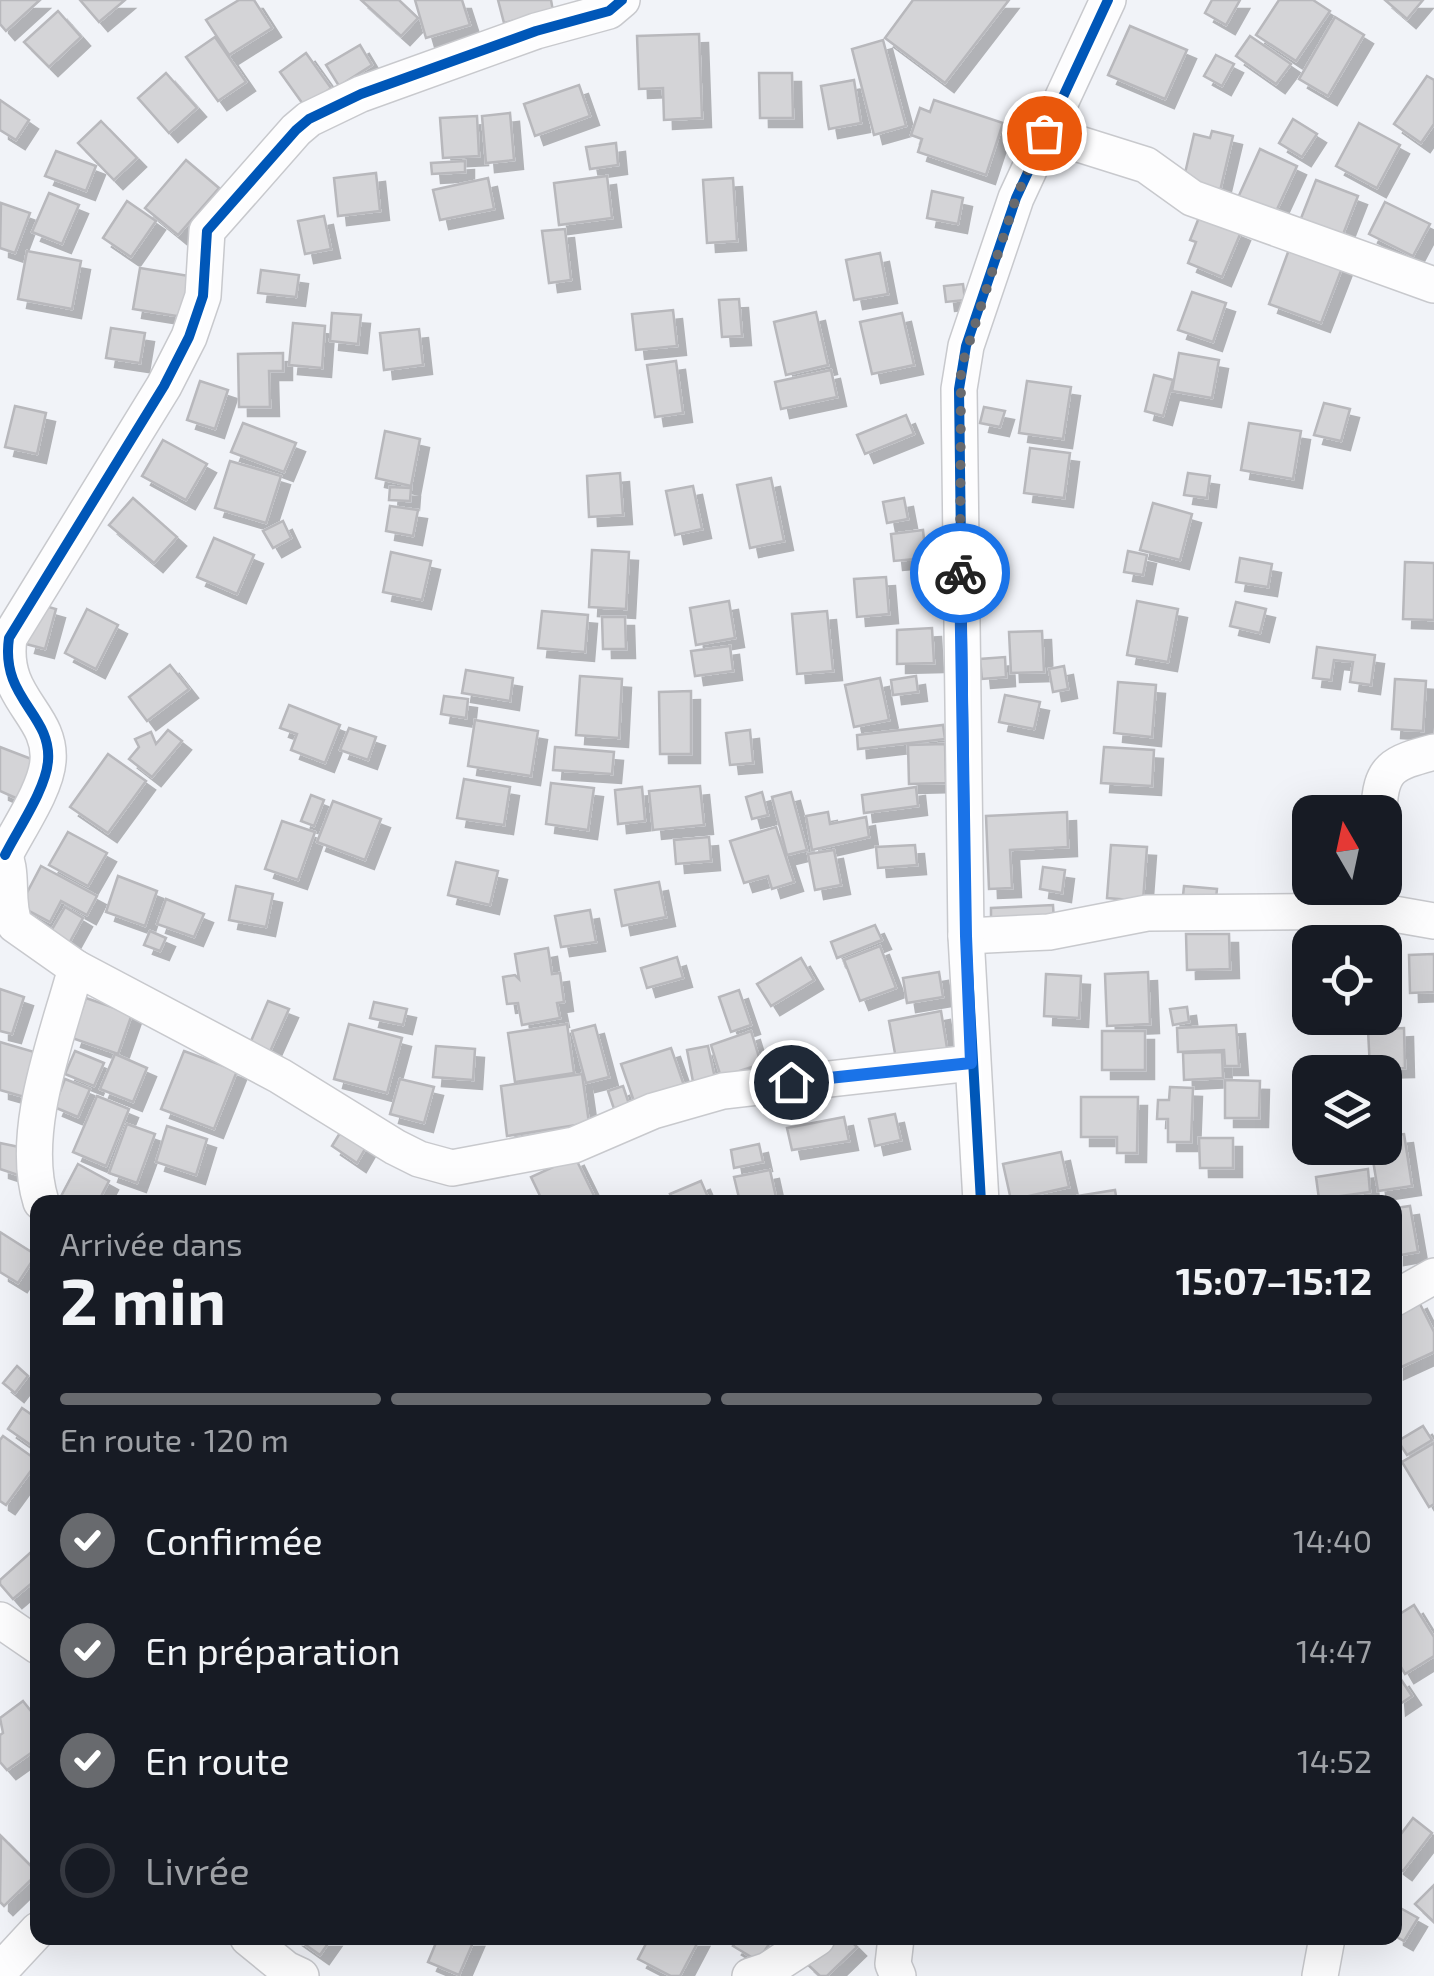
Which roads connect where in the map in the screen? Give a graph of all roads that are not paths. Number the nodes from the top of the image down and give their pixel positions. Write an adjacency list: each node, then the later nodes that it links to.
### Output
1 (622, 0): 7 (street)
2 (1108, 0): 3 (street)
3 (1044, 133): 4 (street); 11 (street)
4 (1434, 285)
5 (1434, 752): 6 (street)
6 (1381, 795)
7 (3, 851): 12 (street)
8 (1292, 904): 11 (street)
9 (1393, 905): 10 (street)
10 (1434, 921)
11 (966, 936): 13 (street)
12 (76, 968): 13 (street); 14 (street)
13 (971, 1063): 15 (street)
14 (41, 1195)
15 (980, 1195)
16 (1434, 1276): 17 (street)
17 (1402, 1294)
18 (0, 1620): 19 (street)
19 (30, 1641)
20 (30, 1939): 25 (street)
21 (257, 1945): 26 (street)
22 (806, 1945): 27 (street)
23 (895, 1945): 28 (street)
24 (1326, 1945): 29 (street)
25 (0, 1971)
26 (301, 1976)
27 (750, 1976)
28 (898, 1976)
29 (1320, 1976)

